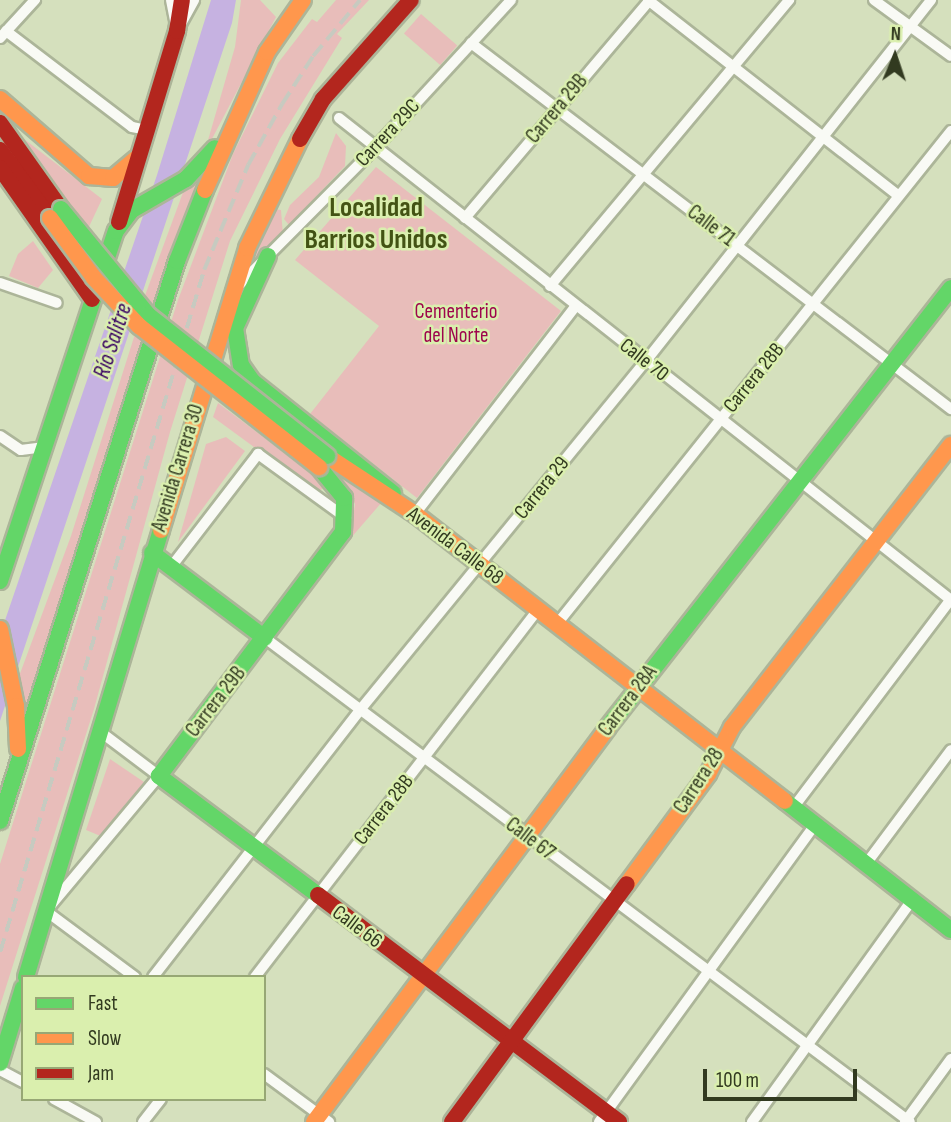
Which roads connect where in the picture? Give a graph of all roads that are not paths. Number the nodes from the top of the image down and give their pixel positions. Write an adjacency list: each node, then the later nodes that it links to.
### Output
1 (35, 0): 14 (street)
2 (171, 0): 13 (street)
3 (182, 0): 13 (main road)
4 (194, 0): 13 (street)
5 (303, 0): 22 (main road)
6 (411, 0): 40 (main road, Avenida Carrera 30)
7 (511, 0): 15 (street, Carrera 29C)
8 (649, 0): 17 (street); 19 (street, Carrera 29B)
9 (789, 0): 17 (street)
10 (874, 0): 12 (street)
11 (931, 0): 12 (street, Carrera 29)
12 (911, 26): 16 (street); 25 (street, Carrera 29)
13 (177, 31): 23 (main road)
14 (3, 35): 23 (street)
15 (471, 43): 19 (street, Calle 71); 26 (street, Carrera 29C)
16 (951, 56)
17 (734, 67): 25 (street); 30 (street)
18 (0, 99): 28 (main road)
19 (556, 108): 30 (street, Calle 71); 33 (street, Carrera 29B)
20 (339, 118): 26 (street, Calle 70)
21 (0, 123): 32 (main road, Avenida Calle 68)
22 (230, 127): 34 (main road); 74 (main road)
23 (147, 130): 28 (main road)
24 (950, 136): 31 (street, Carrera 28B)
25 (823, 137): 31 (street); 35 (street, Carrera 29)
26 (375, 148): 33 (street, Calle 70); 36 (street, Carrera 29C)
27 (0, 150): 32 (main road, Avenida Calle 68)
28 (141, 152): 34 (main road)
29 (0, 168): 41 (main road)
30 (644, 174): 35 (street, Calle 71); 38 (street)
31 (899, 196): 43 (street, Carrera 28B)
32 (55, 214): 52 (main road, Avenida Calle 68, bridge)
33 (465, 218): 38 (street, Calle 70)
34 (116, 231): 41 (main road)
35 (737, 246): 43 (street, Calle 71); 45 (street, Carrera 29)
36 (268, 256): 40 (street, Carrera 29C); 54 (main road)
37 (0, 283): 42 (street)
38 (550, 286): 44 (street, Calle 70)
39 (951, 288): 46 (main road, Carrera 28A)
40 (232, 292): 57 (main road, Avenida Carrera 30)
41 (92, 299): 51 (main road)
42 (57, 303)
43 (813, 304): 46 (street, Calle 71); 48 (street, Carrera 28B)
44 (576, 306): 45 (street, Calle 70); 54 (street)
45 (646, 361): 48 (street, Calle 70); 59 (street, Carrera 29)
46 (891, 364): 47 (street, Calle 71); 53 (main road, Carrera 28A)
47 (951, 409)
48 (720, 419): 53 (street, Calle 70); 65 (street, Carrera 28B)
49 (0, 436): 51 (street)
50 (951, 445): 56 (main road, Carrera 28)
51 (47, 447): 58 (main road)
52 (323, 462): 54 (main road, Avenida Calle 68); 55 (main road, Avenida Calle 68)
53 (798, 480): 56 (street, Calle 70); 68 (main road, Carrera 28A)
54 (415, 514): 59 (main road, Avenida Calle 68)
55 (346, 518): 60 (street); 67 (main road, Carrera 29B)
56 (876, 541): 63 (street, Calle 70); 72 (main road, Carrera 28)
57 (152, 553): 60 (main road, Calle 67); 70 (main road, Avenida Carrera 30)
58 (10, 556): 61 (main road); 62 (main road)
59 (480, 564): 64 (main road, Avenida Calle 68); 69 (street, Carrera 29)
60 (171, 567): 67 (main road, Calle 67)
61 (0, 581)
62 (0, 599)
63 (951, 599): 76 (street)
64 (538, 610): 65 (main road, Avenida Calle 68); 73 (street, Carrera 28B)
65 (556, 624): 68 (main road, Avenida Calle 68)
66 (0, 629): 74 (main road)
67 (265, 638): 69 (street, Calle 67); 75 (main road, Carrera 29B)
68 (637, 687): 72 (main road, Avenida Calle 68); 79 (main road, Carrera 28A)
69 (360, 710): 73 (street, Calle 67); 80 (street, Carrera 29)
70 (98, 730): 75 (street, Calle 66); 85 (main road, Avenida Carrera 30)
71 (951, 750): 81 (street)
72 (720, 751): 76 (main road, Avenida Calle 68); 84 (main road, Carrera 28)
73 (423, 758): 79 (street, Calle 67); 82 (street, Carrera 28B)
74 (16, 775): 77 (main road)
75 (159, 776): 80 (main road, Calle 66); 85 (street, Carrera 29B)
76 (793, 808): 78 (main road, Avenida Calle 68)
77 (0, 821)
78 (815, 825): 81 (main road, Avenida Calle 68); 87 (street)
79 (527, 837): 84 (street, Calle 67); 92 (main road, Carrera 28A)
80 (255, 849): 82 (main road, Calle 66); 90 (street, Carrera 29)
81 (866, 864): 83 (main road, Avenida Calle 68)
82 (317, 896): 91 (street, Carrera 28B); 92 (main road, Calle 66)
83 (912, 900): 86 (main road, Avenida Calle 68); 95 (street)
84 (613, 903): 87 (street, Calle 67); 94 (main road, Carrera 28)
85 (46, 911): 88 (main road, Avenida Carrera 30); 89 (street)
86 (949, 923)
87 (710, 974): 95 (street, Calle 67); 104 (street)
88 (27, 975)
89 (132, 975)
90 (155, 975)
91 (257, 975)
92 (422, 976): 94 (main road, Calle 66); 103 (main road, Carrera 28A)
93 (21, 995): 97 (main road)
94 (511, 1042): 104 (main road, Calle 66); 108 (main road, Carrera 28)
95 (808, 1046): 105 (street, Calle 67); 109 (street)
96 (951, 1059): 105 (street)
97 (0, 1063)
98 (0, 1070): 100 (street)
99 (266, 1076): 103 (street)
100 (21, 1081)
101 (58, 1101): 106 (street)
102 (159, 1101): 107 (street)
103 (321, 1119)
104 (608, 1119)
105 (907, 1121)
106 (96, 1122)
107 (143, 1122)
108 (452, 1122)
109 (752, 1122)

